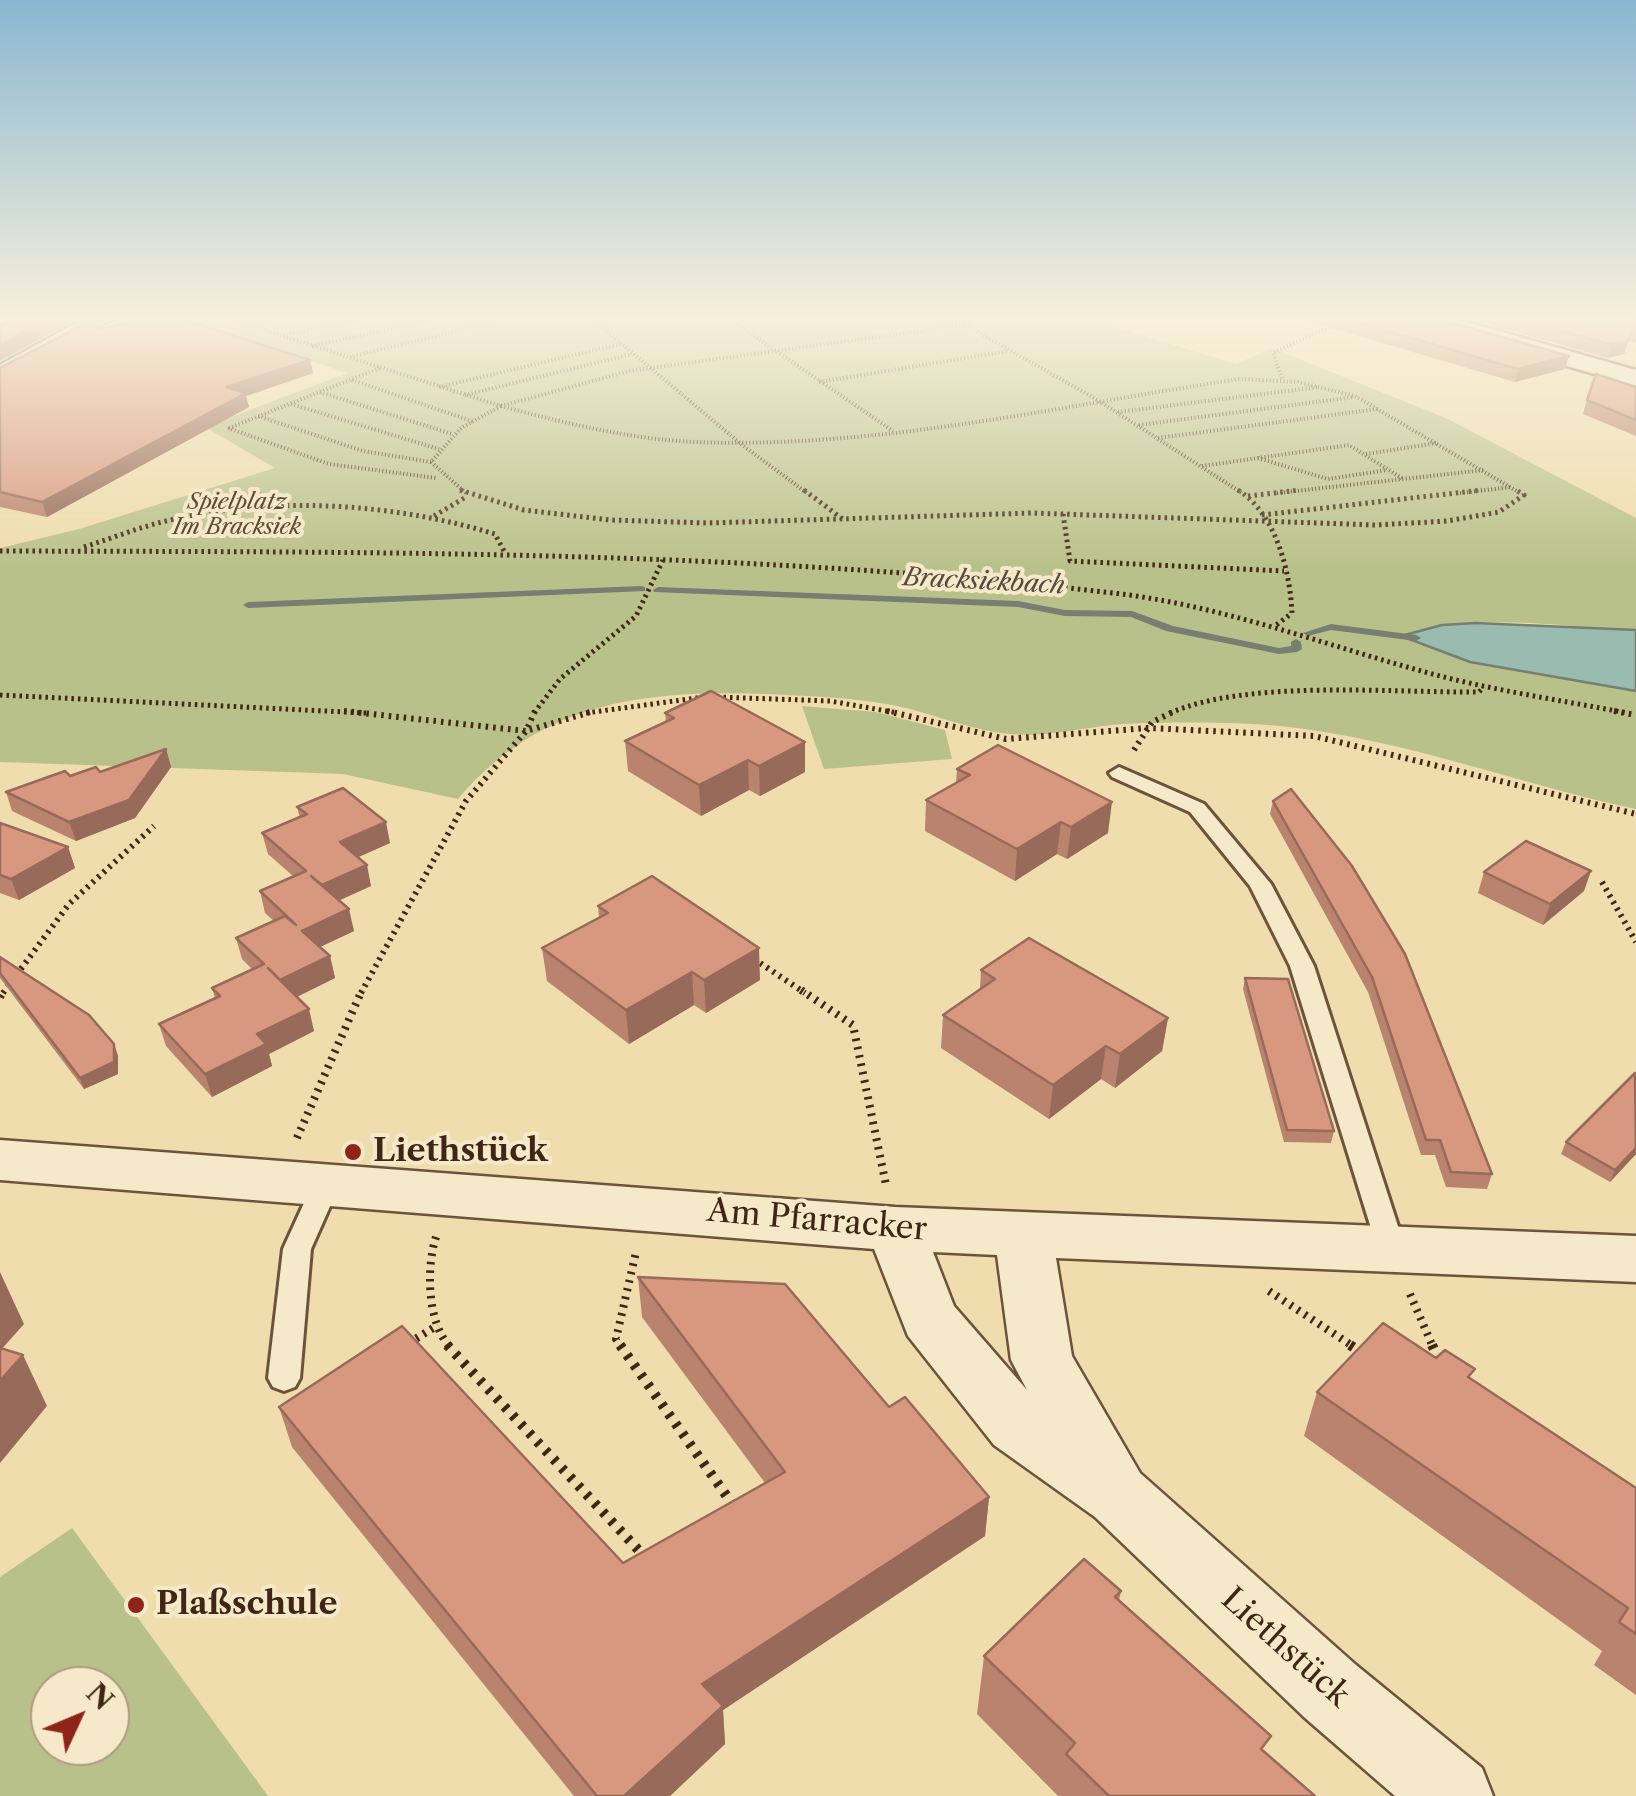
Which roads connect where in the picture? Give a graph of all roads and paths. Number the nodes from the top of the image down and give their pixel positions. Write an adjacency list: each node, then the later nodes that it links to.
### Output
1 (295, 402): 13 (path)
2 (350, 402): 21 (path)
3 (415, 402): 18 (path)
4 (485, 402): 14 (path)
5 (515, 402): 14 (path)
6 (691, 402): 24 (path)
7 (849, 402): 20 (path)
8 (1073, 402): 20 (path)
9 (1102, 402): 16 (path)
10 (1200, 402): 16 (path)
11 (1312, 402): 19 (path)
12 (1367, 402): 15 (path)
13 (290, 404): 17 (path); 25 (path)
14 (500, 406): 18 (path); 24 (path)
15 (1380, 409): 22 (path); 23 (path)
16 (1117, 412): 19 (path)
17 (258, 416): 28 (path); 32 (path)
18 (472, 421): 21 (path)
19 (1138, 425): 22 (path)
20 (894, 432): 24 (path)
21 (452, 434): 25 (path)
22 (1158, 438): 29 (path)
23 (1439, 443): 26 (path); 31 (path)
24 (741, 444): 44 (path)
25 (439, 449): 28 (path)
26 (1364, 454): 27 (path); 30 (path)
27 (1258, 458): 29 (path); 30 (path)
28 (432, 462): 32 (path)
29 (1202, 466): 36 (path)
30 (1388, 470): 33 (path)
31 (1484, 470): 33 (path); 34 (path)
32 (436, 478): 35 (path)
33 (1404, 480): 36 (path)
34 (1514, 487): 42 (path); 45 (path)
35 (467, 496): 43 (path); 44 (path)
36 (1247, 496): 42 (path)
37 (252, 504): 38 (path); 38 (path); 40 (path)
38 (268, 504): 39 (path)
39 (279, 510): 40 (path); 43 (path)
40 (245, 512): 46 (path)
41 (1063, 514): 44 (path); 45 (path); 50 (path)
42 (1262, 514): 45 (path)
43 (432, 517): 48 (path)
44 (844, 520)
45 (1270, 524): 50 (path)
46 (73, 550): 47 (path); 48 (path)
47 (0, 551)
48 (506, 553): 49 (path)
49 (663, 560): 51 (path); 56 (path)
50 (1284, 571): 51 (path)
51 (1274, 627): 52 (path)
52 (1485, 686): 54 (path); 55 (path)
53 (0, 694): 56 (path)
54 (1636, 715)
55 (1148, 728): 56 (path); 58 (path)
56 (526, 731): 65 (path)
57 (1119, 773): 71 (lane)
58 (1636, 814)
59 (154, 826): 63 (path)
60 (1602, 882): 61 (path)
61 (1636, 942)
62 (744, 952): 68 (path)
63 (0, 997)
64 (0, 1160): 65 (street, Am Pfarracker)
65 (301, 1184): 66 (street, Am Pfarracker); 77 (lane)
66 (449, 1194): 67 (street, Am Pfarracker); 73 (path)
67 (647, 1208): 68 (street, Am Pfarracker); 79 (path)
68 (895, 1229): 69 (street, Am Pfarracker); 78 (street, Liethstück)
69 (1023, 1233): 70 (street, Am Pfarracker); 78 (street, Liethstück)
70 (1198, 1242): 71 (street, Am Pfarracker); 75 (path)
71 (1392, 1252): 72 (street, Am Pfarracker); 76 (path)
72 (1636, 1260)
73 (438, 1325): 74 (path); 80 (path)
74 (391, 1354)
75 (1374, 1357)
76 (1430, 1374)
77 (284, 1378)
78 (1119, 1496): 81 (street, Liethstück)
79 (718, 1514)
80 (657, 1548)
81 (1454, 1796)

